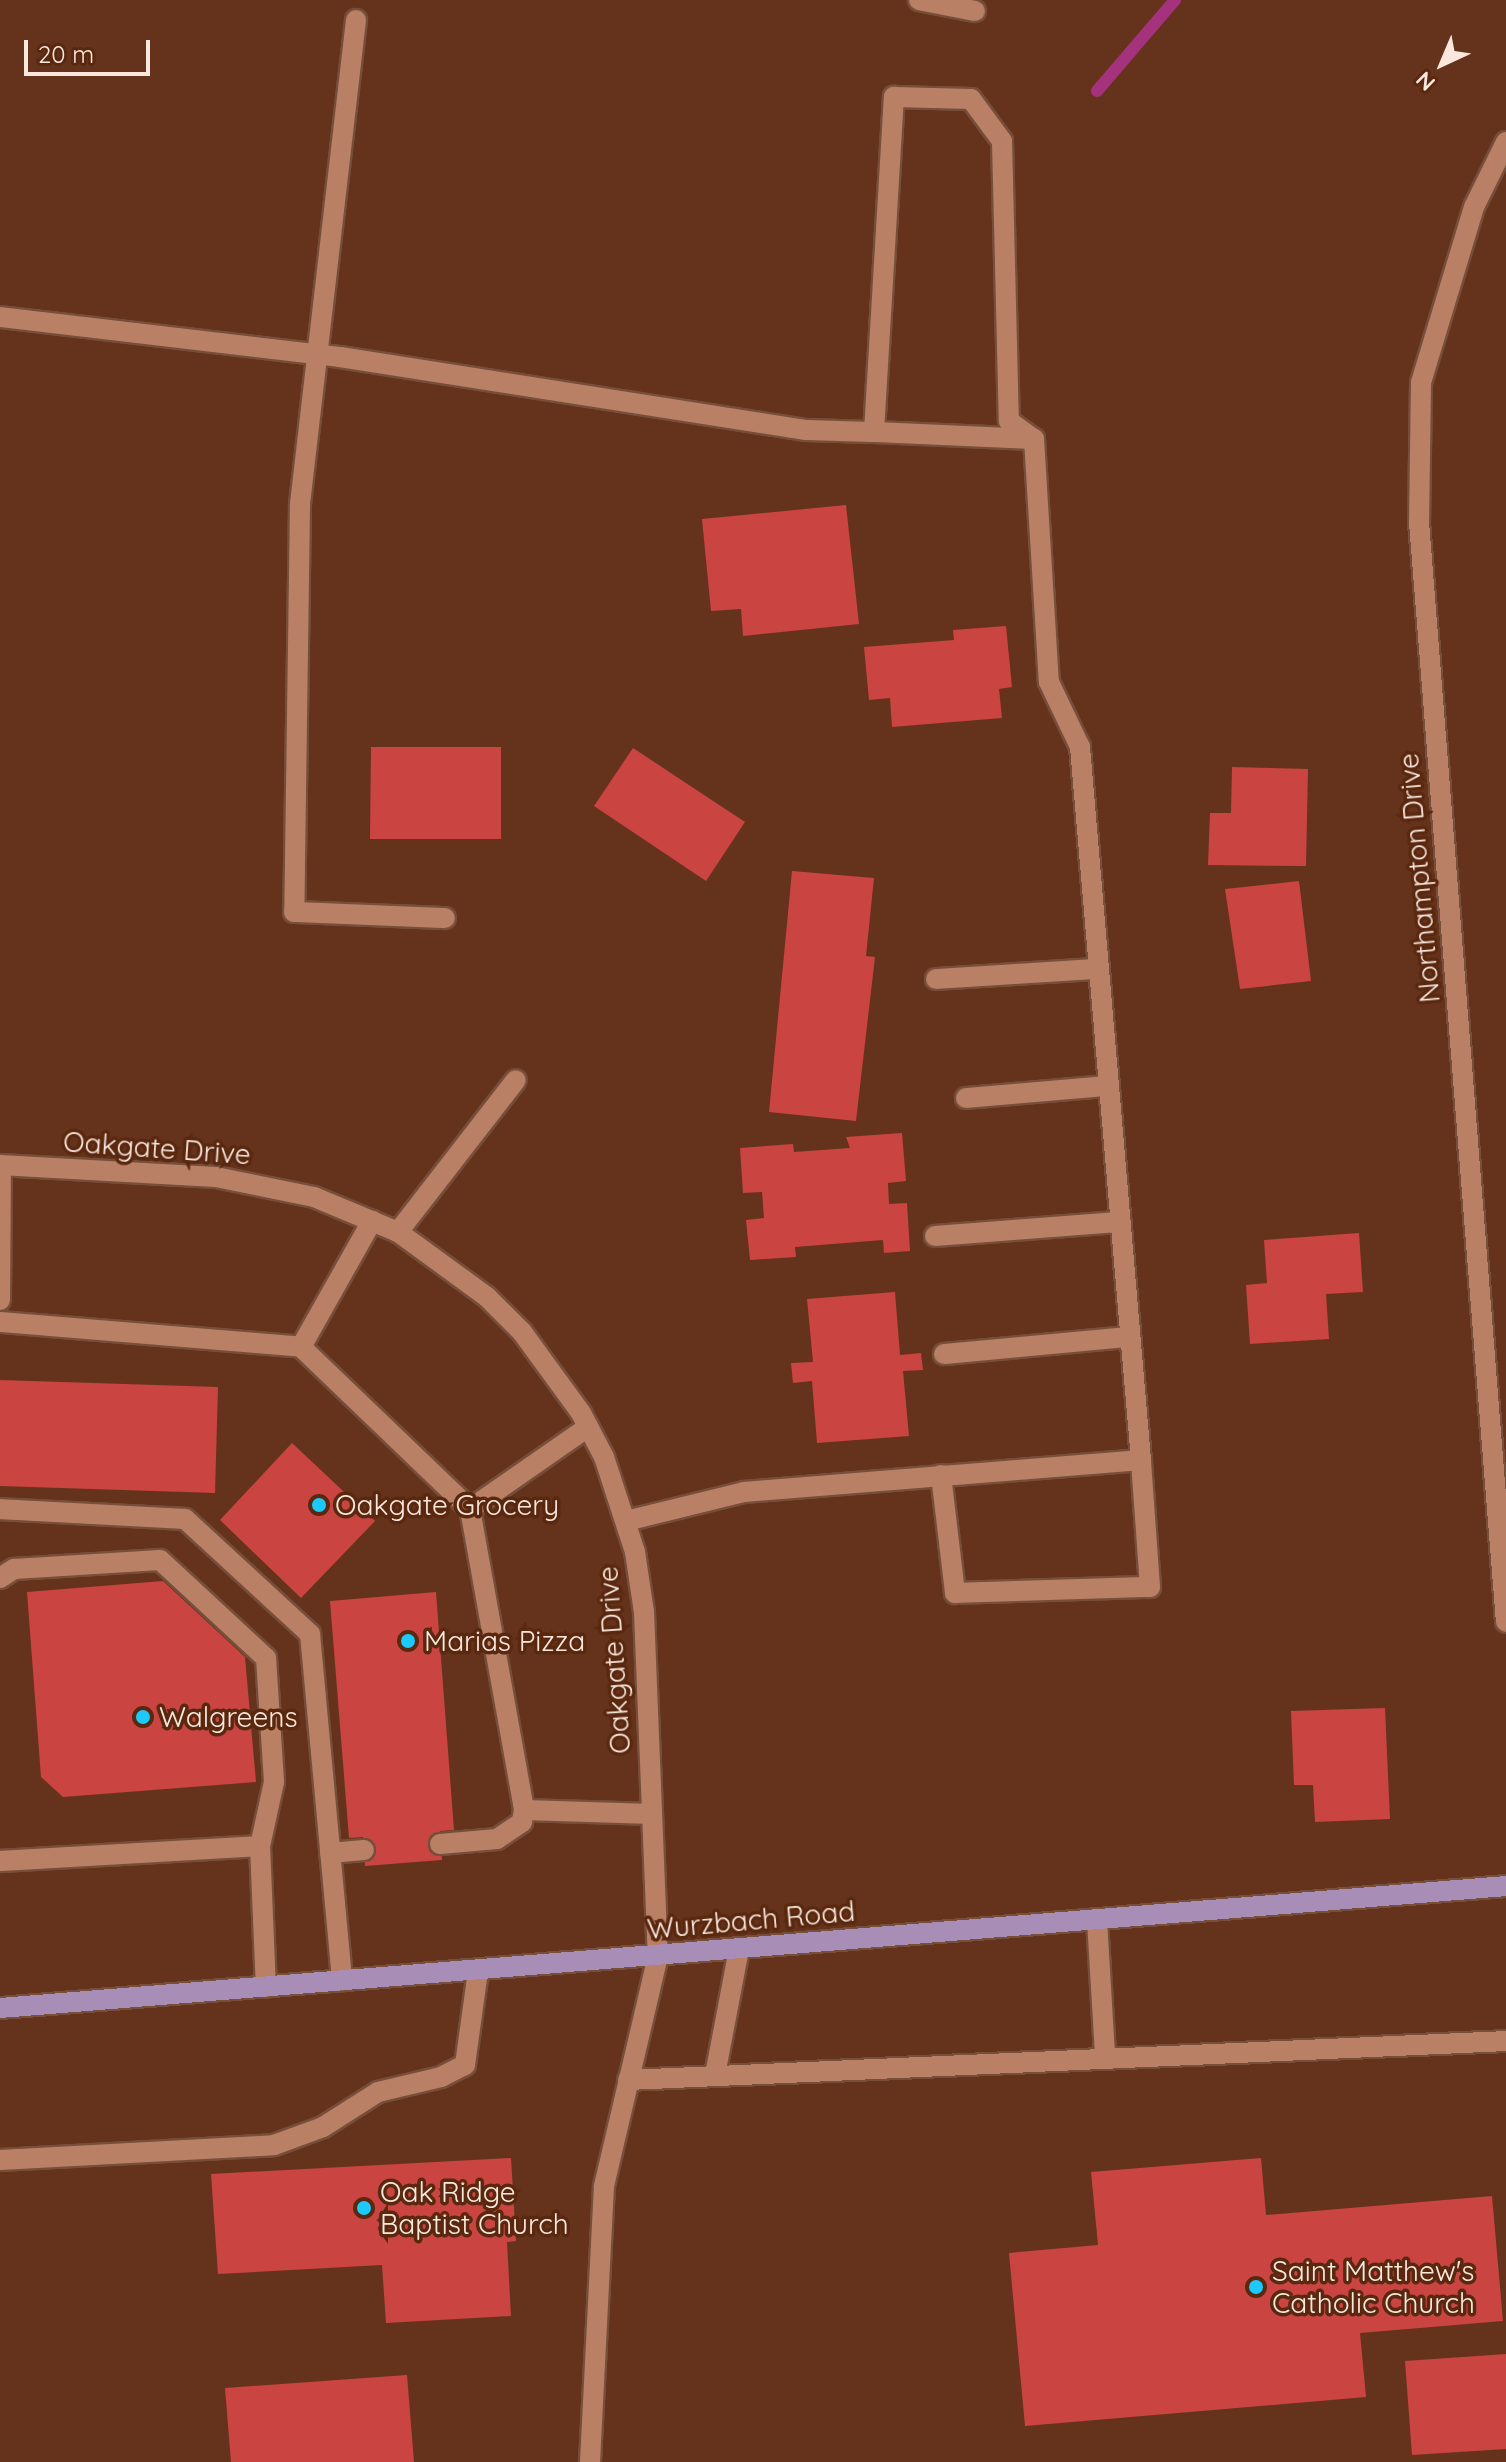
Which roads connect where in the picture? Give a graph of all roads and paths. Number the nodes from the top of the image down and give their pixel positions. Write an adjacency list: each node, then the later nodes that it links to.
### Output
1 (919, 0): 2 (street)
2 (975, 11)
3 (356, 20): 6 (street)
4 (1506, 142): 28 (street, Northampton Drive)
5 (0, 317): 6 (street)
6 (316, 354): 7 (street); 9 (street)
7 (874, 432): 8 (street); 8 (street)
8 (1034, 439): 10 (street)
9 (445, 918)
10 (1097, 969): 11 (street); 13 (street)
11 (936, 979)
12 (516, 1080): 18 (street)
13 (1106, 1086): 14 (street); 17 (street)
14 (966, 1098)
15 (1, 1165): 16 (street, Oakgate Drive); 20 (street)
16 (372, 1221): 18 (street, Oakgate Drive); 23 (street)
17 (1117, 1222): 19 (street); 22 (street)
18 (398, 1232): 25 (street, Oakgate Drive)
19 (935, 1236)
20 (0, 1300)
21 (0, 1322): 23 (street)
22 (1129, 1337): 24 (street); 26 (street)
23 (301, 1347): 30 (street)
24 (944, 1354)
25 (588, 1427): 30 (street); 31 (street, Oakgate Drive)
26 (1141, 1460): 27 (street); 27 (street)
27 (941, 1475): 31 (street)
28 (1502, 1503): 33 (street, Northampton Drive)
29 (0, 1509): 39 (street)
30 (470, 1509): 34 (street)
31 (626, 1521): 35 (street, Oakgate Drive)
32 (0, 1578): 37 (street)
33 (1506, 1622)
34 (524, 1810): 35 (street); 36 (street)
35 (652, 1814): 44 (street, Oakgate Drive)
36 (440, 1844)
37 (260, 1846): 40 (street); 47 (street)
38 (364, 1850): 39 (street)
39 (330, 1853): 46 (street)
40 (0, 1861)
41 (1506, 1886): 42 (main road, Wurzbach Road)
42 (1097, 1920): 43 (main road, Wurzbach Road); 50 (street)
43 (739, 1949): 44 (main road, Wurzbach Road); 51 (street)
44 (658, 1956): 45 (main road, Wurzbach Road); 52 (street, Oakgate Drive)
45 (478, 1971): 46 (main road, Wurzbach Road); 53 (street)
46 (342, 1981): 47 (main road, Wurzbach Road)
47 (266, 1987): 48 (main road, Wurzbach Road)
48 (0, 2008)
49 (1506, 2041): 50 (street)
50 (1105, 2055): 51 (street)
51 (715, 2075): 52 (street)
52 (628, 2080): 54 (street, Oakgate Drive)
53 (0, 2160)
54 (590, 2462)

